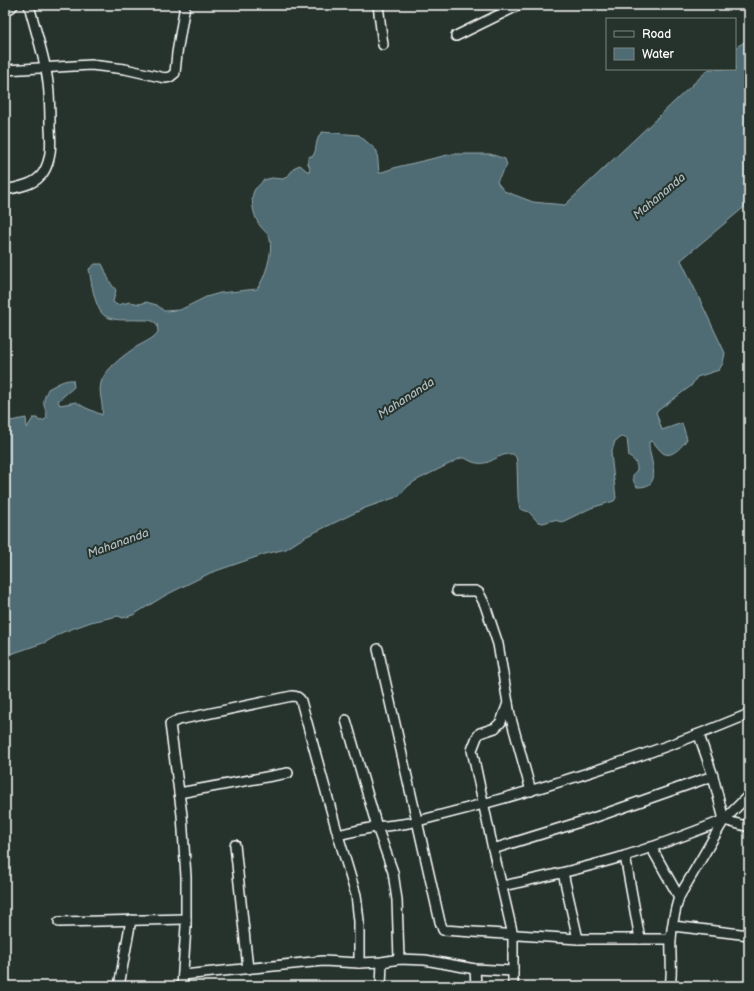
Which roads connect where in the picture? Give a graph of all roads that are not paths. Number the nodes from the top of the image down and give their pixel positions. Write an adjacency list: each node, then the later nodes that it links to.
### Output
1 (11, 5): 6 (main road)
2 (29, 5): 9 (street)
3 (185, 5): 9 (street)
4 (378, 5): 8 (street)
5 (520, 5): 7 (street)
6 (5, 9)
7 (456, 36)
8 (382, 45)
9 (46, 68): 10 (street); 11 (street)
10 (5, 70)
11 (5, 190)
12 (456, 591): 14 (street)
13 (378, 649): 25 (street)
14 (508, 703): 20 (street); 23 (street)
15 (749, 714): 17 (street)
16 (346, 720): 26 (street)
17 (699, 735): 19 (street); 20 (street)
18 (288, 773): 21 (street)
19 (713, 776): 24 (street); 31 (street)
20 (531, 791): 23 (street)
21 (180, 793): 28 (street); 36 (street)
22 (749, 795): 24 (street)
23 (484, 803): 25 (street); 31 (street)
24 (724, 820): 27 (street); 30 (street); 35 (street)
25 (416, 822): 26 (street); 40 (street)
26 (377, 827): 28 (street); 45 (street)
27 (749, 827)
28 (338, 835): 46 (street)
29 (236, 845): 48 (street)
30 (652, 847): 32 (street); 35 (street)
31 (493, 849): 34 (street)
32 (625, 856): 33 (street); 43 (street)
33 (562, 873): 34 (street); 42 (street)
34 (502, 886): 40 (street)
35 (679, 896): 39 (street)
36 (186, 919): 37 (street); 51 (street)
37 (131, 920): 38 (street); 52 (street)
38 (59, 922)
39 (673, 926): 41 (street); 44 (street)
40 (513, 935): 42 (street); 50 (street)
41 (749, 935)
42 (578, 939): 43 (street)
43 (640, 939): 44 (street)
44 (671, 939): 57 (street)
45 (399, 959): 47 (street); 49 (street)
46 (359, 962): 47 (street); 48 (street)
47 (382, 962): 54 (street)
48 (248, 969): 51 (street)
49 (475, 969): 50 (street); 55 (street)
50 (513, 971): 56 (street)
51 (183, 975): 53 (street)
52 (119, 986)
53 (182, 986)
54 (381, 986)
55 (476, 986)
56 (513, 986)
57 (670, 986)

